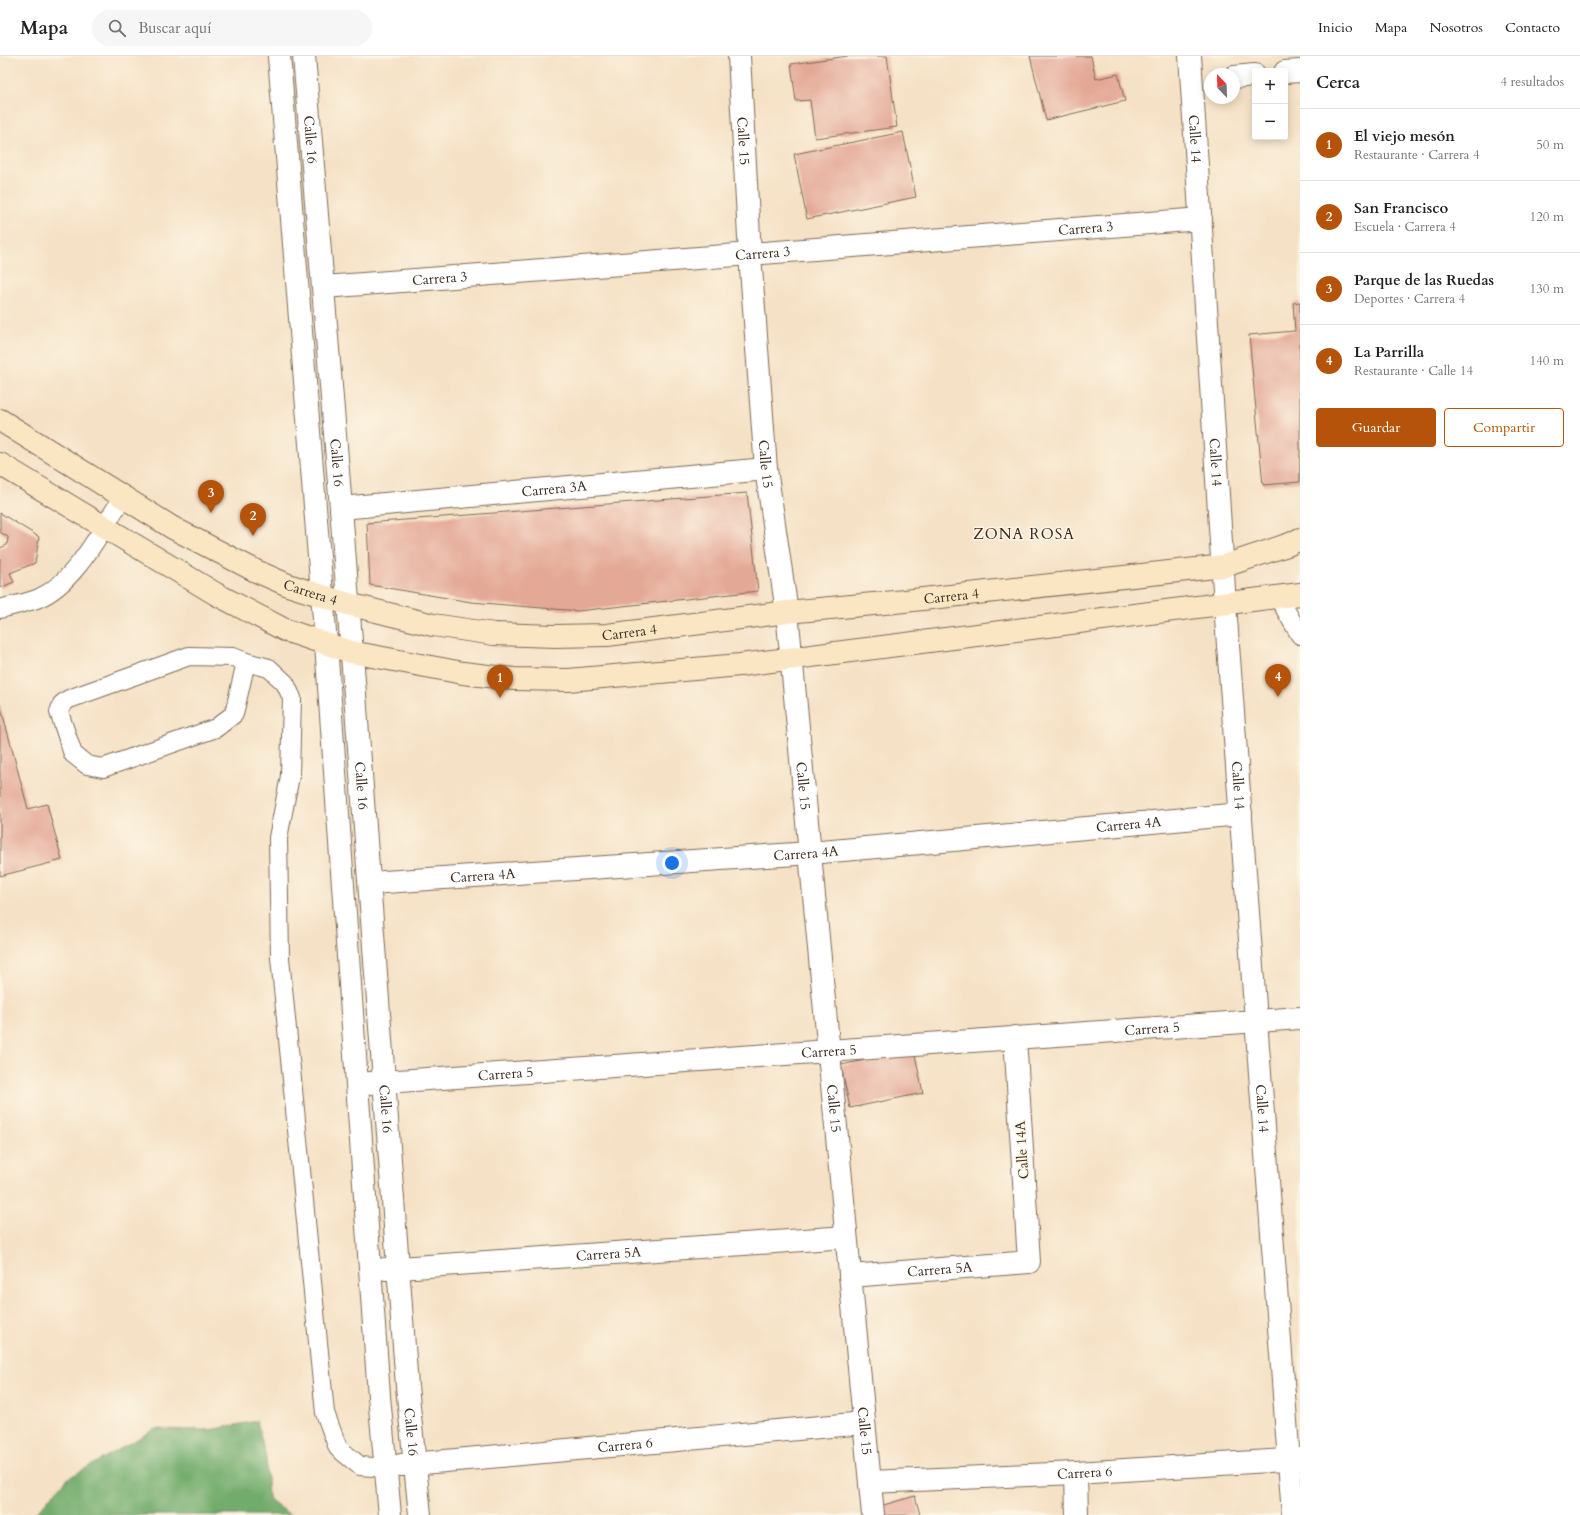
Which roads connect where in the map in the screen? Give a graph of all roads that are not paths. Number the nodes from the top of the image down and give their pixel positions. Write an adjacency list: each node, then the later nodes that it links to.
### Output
1 (279, 56): 24 (street, Calle 16)
2 (304, 56): 12 (street, Calle 16)
3 (739, 56): 11 (street, Calle 15)
4 (1190, 56): 9 (street, Calle 14)
5 (1300, 71): 6 (street)
6 (1288, 72)
7 (1252, 75): 8 (street)
8 (1240, 76)
9 (1201, 80): 10 (street, Calle 14)
10 (1201, 219): 11 (street, Carrera 3); 22 (street, Calle 14)
11 (750, 255): 12 (street, Carrera 3); 15 (street, Calle 15)
12 (324, 288): 17 (street, Calle 16)
13 (0, 420): 16 (main road, Carrera 4)
14 (0, 464): 19 (main road)
15 (766, 469): 17 (street, Carrera 3A); 29 (street, Calle 15)
16 (123, 497): 18 (main road, Carrera 4); 19 (lane)
17 (341, 508): 26 (street, Calle 16)
18 (156, 518): 21 (main road); 24 (main road, Carrera 4)
19 (104, 526): 21 (main road); 28 (lane)
20 (1300, 539): 22 (main road, Carrera 4)
21 (136, 545): 31 (main road)
22 (1224, 566): 27 (street, Calle 14); 29 (main road, Carrera 4)
23 (1300, 594): 25 (main road)
24 (322, 596): 26 (main road, Carrera 4); 31 (street, Calle 16)
25 (1278, 597): 27 (main road); 30 (lane)
26 (348, 604): 29 (main road, Carrera 4); 32 (street, Calle 16)
27 (1225, 605): 33 (main road); 35 (street, Calle 14)
28 (0, 609)
29 (787, 612): 33 (street, Calle 15)
30 (1300, 635)
31 (326, 644): 32 (main road); 43 (street, Calle 16)
32 (351, 652): 33 (main road); 37 (street, Calle 16)
33 (792, 659): 36 (street, Calle 15)
34 (246, 662): 34 (lane); 52 (lane)
35 (1241, 814): 36 (street, Carrera 4A); 39 (street, Calle 14)
36 (810, 853): 37 (street, Carrera 4A); 41 (street, Calle 15)
37 (370, 883): 42 (street, Calle 16)
38 (1300, 1018): 39 (street, Carrera 5)
39 (1257, 1021): 40 (street, Carrera 5); 50 (street, Calle 14)
40 (1015, 1037): 41 (street, Carrera 5); 45 (street, Calle 14A)
41 (828, 1050): 42 (street, Carrera 5); 44 (street, Calle 15)
42 (385, 1081): 43 (street, Carrera 5); 46 (street, Calle 16)
43 (357, 1084): 47 (street, Calle 16)
44 (846, 1237): 46 (street, Carrera 5A); 48 (street, Calle 15)
45 (1029, 1262): 48 (street, Carrera 5A)
46 (399, 1268): 47 (street, Carrera 5A); 51 (street, Calle 16)
47 (370, 1270): 52 (street, Calle 16)
48 (850, 1276): 49 (street, Calle 15)
49 (864, 1422): 51 (street, Carrera 6); 54 (street, Calle 15)
50 (1294, 1459): 53 (street, Carrera 6); 59 (street, Calle 14)
51 (414, 1462): 52 (street, Carrera 6); 56 (street, Calle 16)
52 (386, 1468): 55 (street, Calle 16)
53 (1076, 1473): 54 (street, Carrera 6); 58 (street)
54 (870, 1482): 57 (street, Calle 15)
55 (390, 1515)
56 (420, 1515)
57 (872, 1515)
58 (1077, 1515)
59 (1293, 1515)

